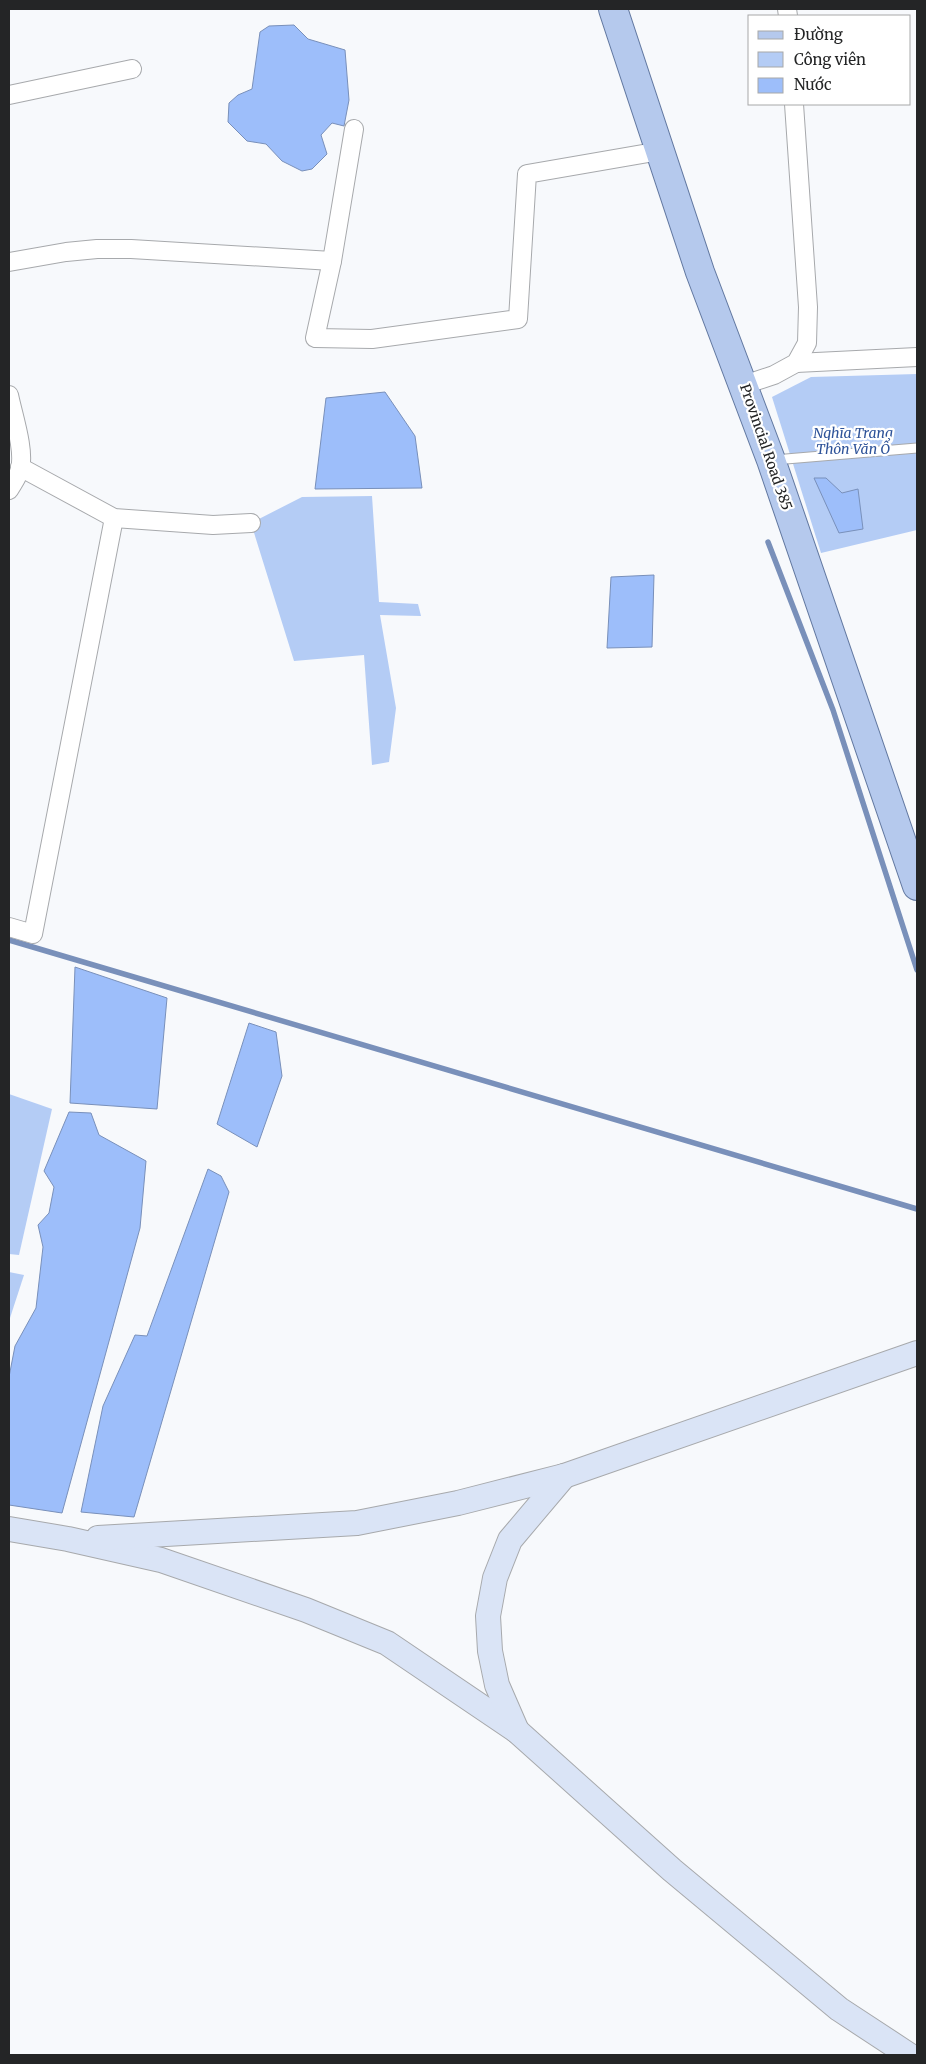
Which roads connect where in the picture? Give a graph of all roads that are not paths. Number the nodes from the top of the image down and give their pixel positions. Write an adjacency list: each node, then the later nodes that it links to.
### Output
1 (613, 9): 6 (main road, Provincial Road 385)
2 (132, 69): 3 (street)
3 (9, 96)
4 (794, 105): 10 (street)
5 (354, 129): 7 (street)
6 (660, 151): 7 (street); 11 (main road, Provincial Road 385)
7 (332, 261): 8 (street)
8 (9, 262)
9 (917, 357): 10 (street)
10 (796, 363): 11 (street)
11 (744, 385): 14 (main road, Provincial Road 385)
12 (9, 395): 15 (street)
13 (917, 448): 14 (lane)
14 (771, 460): 19 (main road, Provincial Road 385)
15 (20, 468): 16 (street); 17 (street)
16 (9, 490)
17 (114, 518): 18 (street); 20 (street)
18 (251, 523)
19 (917, 886)
20 (9, 927)
21 (917, 1353): 22 (main road)
22 (564, 1476): 24 (main road); 25 (main road)
23 (9, 1529): 24 (main road)
24 (68, 1539): 25 (main road)
25 (517, 1731): 26 (main road)
26 (909, 2055)

